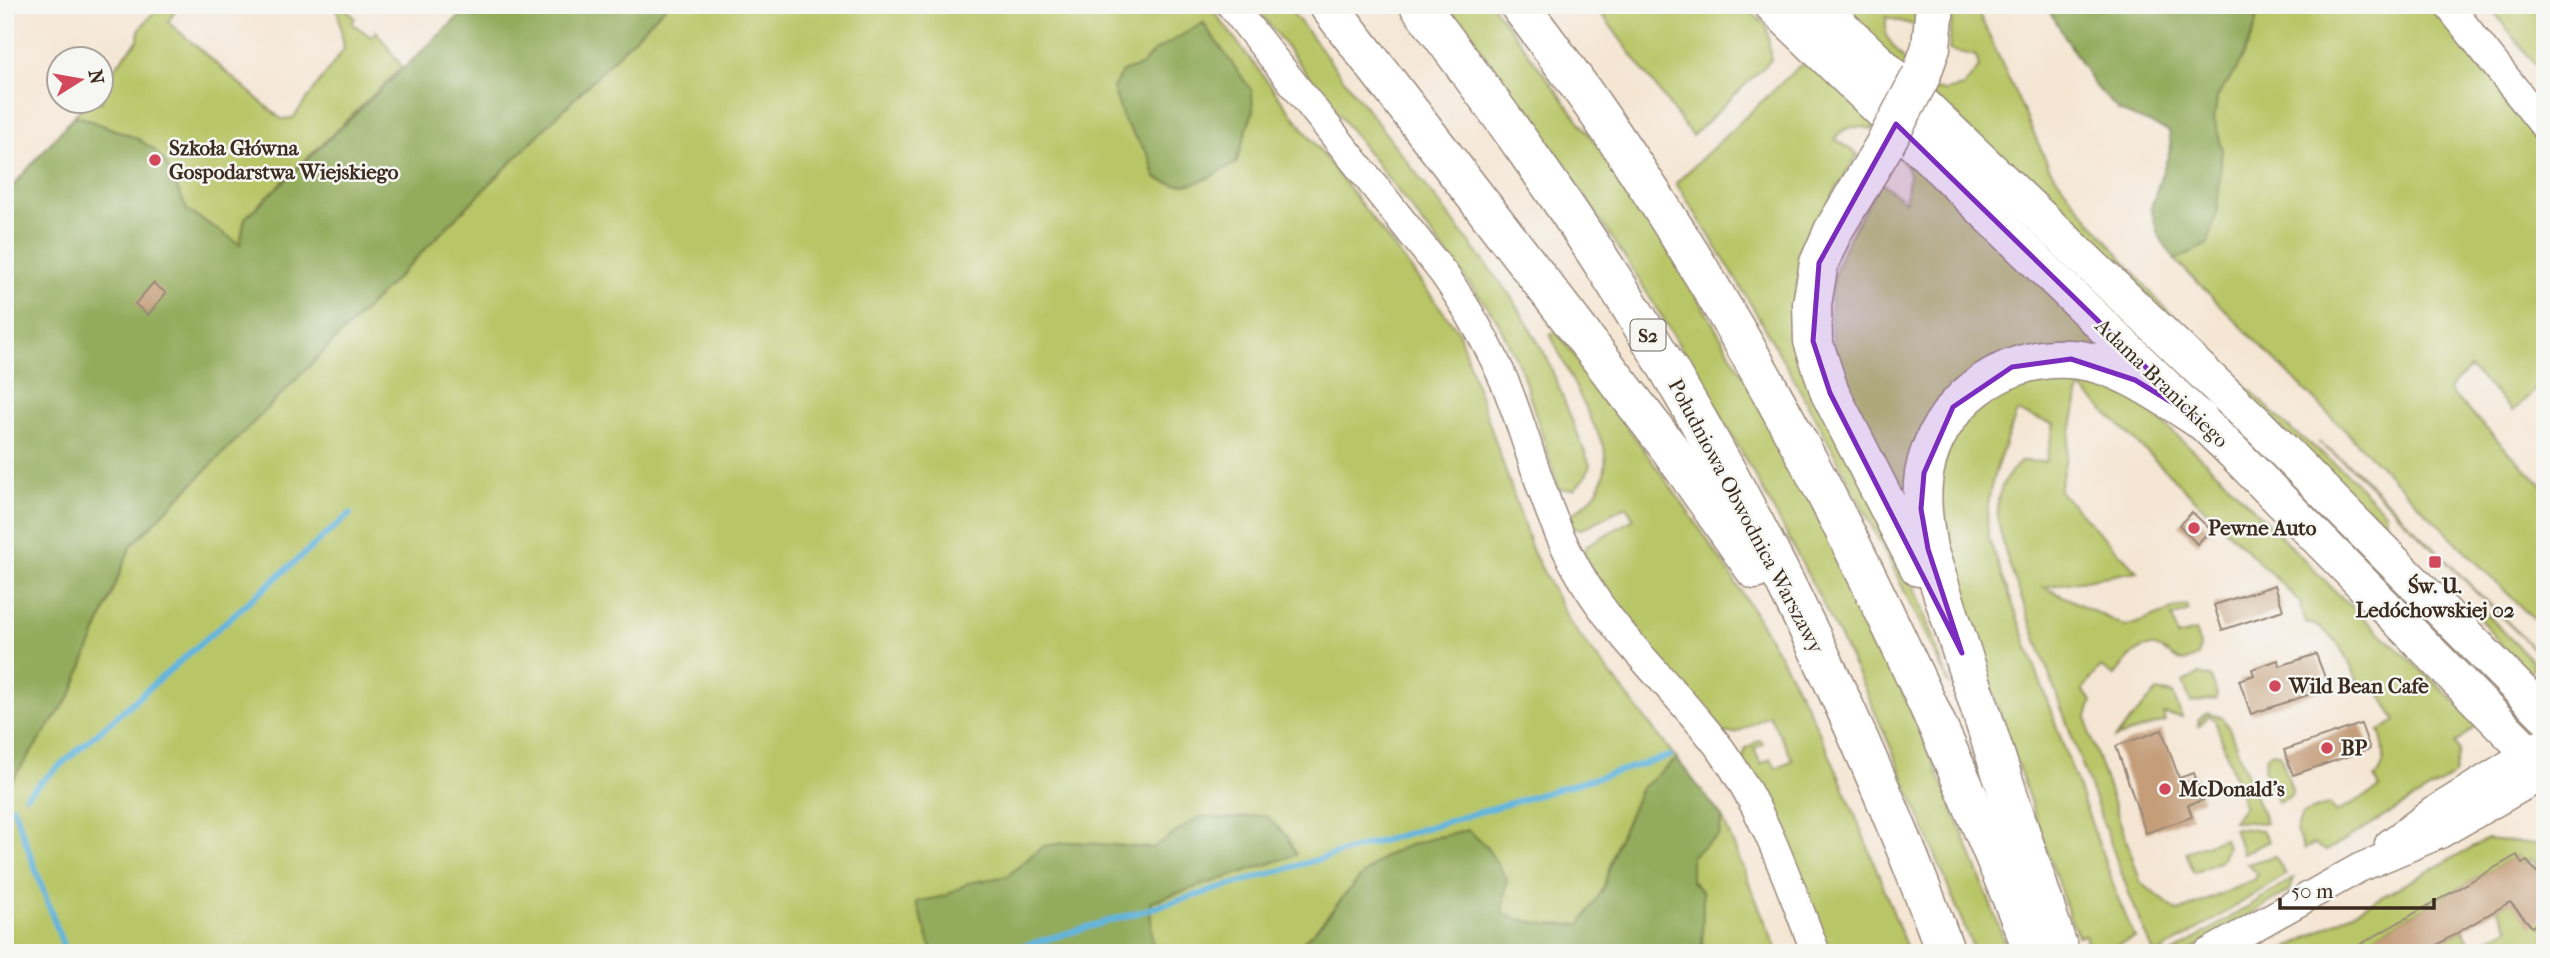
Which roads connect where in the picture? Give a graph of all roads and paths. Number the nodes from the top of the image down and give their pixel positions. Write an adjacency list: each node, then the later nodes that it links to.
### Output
1 (1231, 5): 15 (street)
2 (1328, 5): 12 (highway)
3 (1419, 5): 12 (highway, Południowa Obwodnica Warszawy / S2)
4 (1519, 5): 17 (highway)
5 (1772, 5): 10 (main road, Adama Branickiego)
6 (1819, 5): 13 (main road, Adama Branickiego)
7 (1935, 5): 11 (highway, bridge)
8 (2448, 5): 9 (street)
9 (2545, 127)
10 (2199, 419): 11 (highway); 14 (main road, Adama Branickiego)
11 (1962, 653): 18 (highway)
12 (1837, 689): 16 (highway, Południowa Obwodnica Warszawy / S2)
13 (2545, 715)
14 (2541, 760): 19 (street)
15 (1816, 953)
16 (1947, 953)
17 (2034, 953)
18 (2060, 953)
19 (2208, 953)

